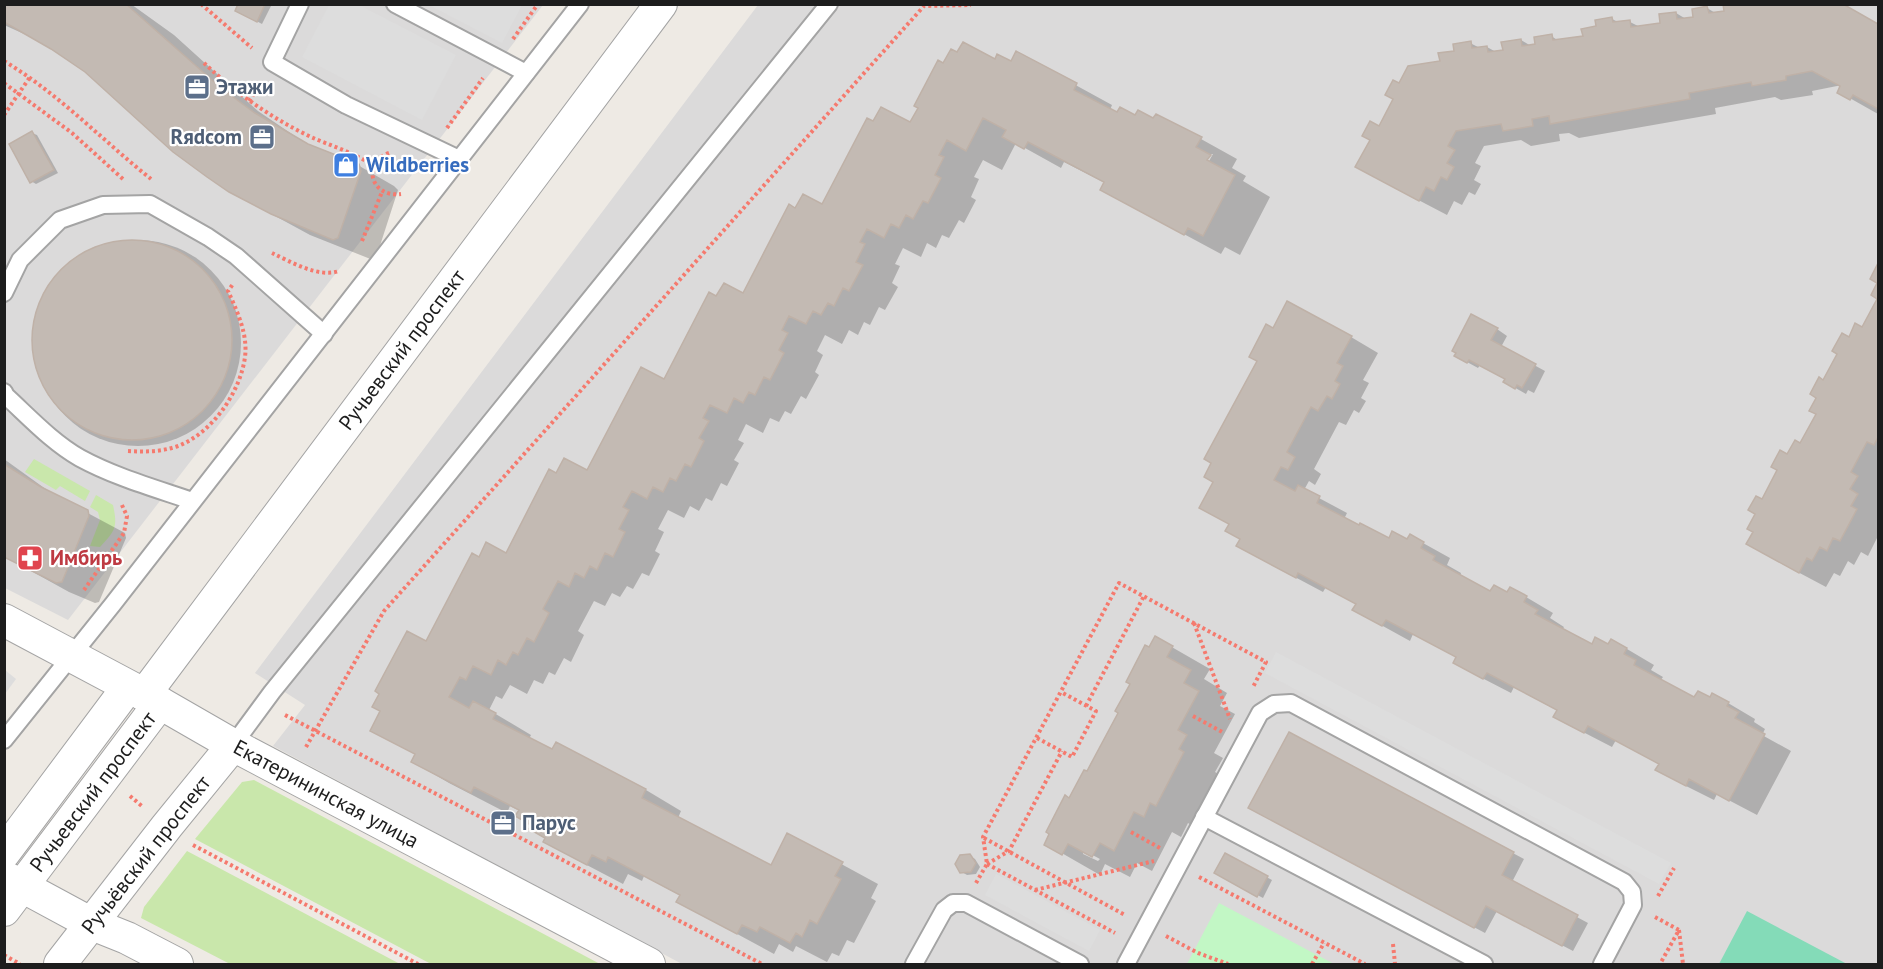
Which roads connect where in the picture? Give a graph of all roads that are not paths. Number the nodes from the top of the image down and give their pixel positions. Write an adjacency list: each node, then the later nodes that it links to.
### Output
1 (300, 4): 7 (lane)
2 (395, 4): 6 (lane)
3 (580, 4): 6 (lane)
4 (661, 4): 14 (street, Ручьевский проспект)
5 (829, 4): 16 (lane)
6 (526, 73): 7 (lane)
7 (459, 159): 9 (lane)
8 (4, 293): 9 (lane)
9 (324, 334): 11 (lane)
10 (4, 392): 11 (lane)
11 (192, 501): 13 (lane)
12 (4, 620): 13 (street, Екатерининская улица)
13 (71, 655): 14 (street, Екатерининская улица); 15 (lane)
14 (144, 695): 16 (street, Екатерининская улица); 18 (street, Ручьевский проспект); 19 (street, Ручьевский проспект)
15 (4, 740)
16 (233, 745): 20 (street, Ручьёвский проспект); 23 (street, Екатерининская улица)
17 (1204, 817): 26 (lane); 27 (lane); 28 (lane)
18 (4, 853)
19 (11, 891): 20 (street)
20 (92, 924): 21 (street, Ручьёвский проспект); 22 (street)
21 (60, 964)
22 (177, 964)
23 (649, 964)
24 (914, 964): 25 (lane)
25 (1080, 964)
26 (1126, 964)
27 (1484, 964)
28 (1602, 964)

